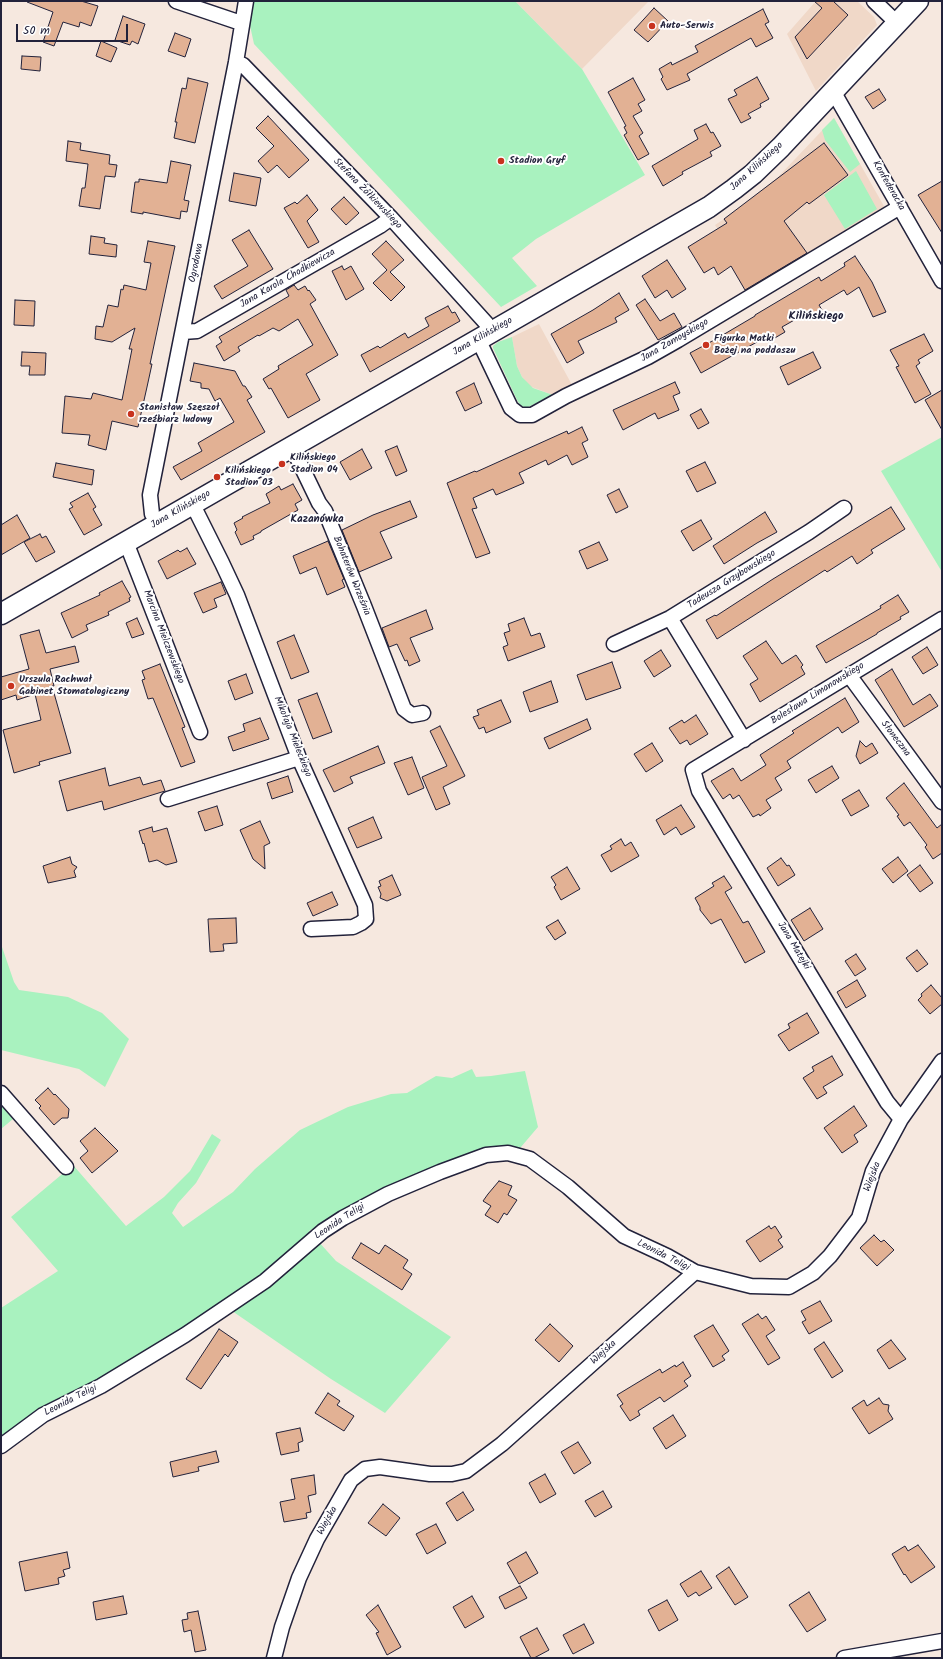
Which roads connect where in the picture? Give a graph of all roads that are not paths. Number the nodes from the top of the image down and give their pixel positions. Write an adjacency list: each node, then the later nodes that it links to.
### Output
1 (176, 1): 5 (street)
2 (246, 1): 5 (street, Ogrodowa)
3 (874, 1): 6 (street)
4 (918, 1): 6 (street, Jana Kilińskiego)
5 (241, 23): 7 (street, Ogrodowa)
6 (898, 23): 8 (street, Jana Kilińskiego)
7 (236, 62): 10 (street, Stefana Żółkiewskiego); 12 (street, Ogrodowa)
8 (833, 91): 9 (street, Konfederacka); 13 (street, Jana Kilińskiego)
9 (900, 207): 11 (street, Konfederacka); 13 (street, Jana Zamoyskiego)
10 (391, 218): 12 (street, Jana Karola Chodkiewicza); 13 (street, Stefana Żółkiewskiego)
11 (942, 281)
12 (183, 332): 17 (street, Ogrodowa)
13 (485, 336): 14 (street, Jana Kilińskiego)
14 (292, 447): 15 (street, Jana Kilińskiego); 24 (street, Bohaterów Września)
15 (192, 503): 17 (street, Jana Kilińskiego); 27 (street, Mikołaja Mieleckiego)
16 (844, 508): 20 (street, Tadeusza Grzybowskiego)
17 (158, 524): 18 (street, Jana Kilińskiego)
18 (126, 542): 19 (street, Jana Kilińskiego); 25 (street, Marcina Mielczewskiego)
19 (1, 614)
20 (670, 618): 22 (street, Tadeusza Grzybowskiego); 26 (street)
21 (942, 619): 23 (street, Bolesława Limanowskiego)
22 (614, 644)
23 (849, 675): 26 (street, Bolesława Limanowskiego); 30 (street, Słoneczna)
24 (423, 713)
25 (200, 732)
26 (744, 740): 28 (street, Bolesława Limanowskiego)
27 (299, 758): 29 (street); 31 (street, Mikołaja Mieleckiego)
28 (693, 770): 34 (street, Jana Matejki)
29 (168, 799)
30 (942, 802)
31 (310, 929)
32 (942, 1061): 34 (street, Wiejska)
33 (1, 1093): 35 (street)
34 (901, 1119): 36 (street, Wiejska)
35 (66, 1167)
36 (695, 1272): 37 (street, Leonida Teligi); 39 (street, Wiejska)
37 (1, 1446)
38 (942, 1641): 40 (street)
39 (274, 1658)
40 (844, 1658)

